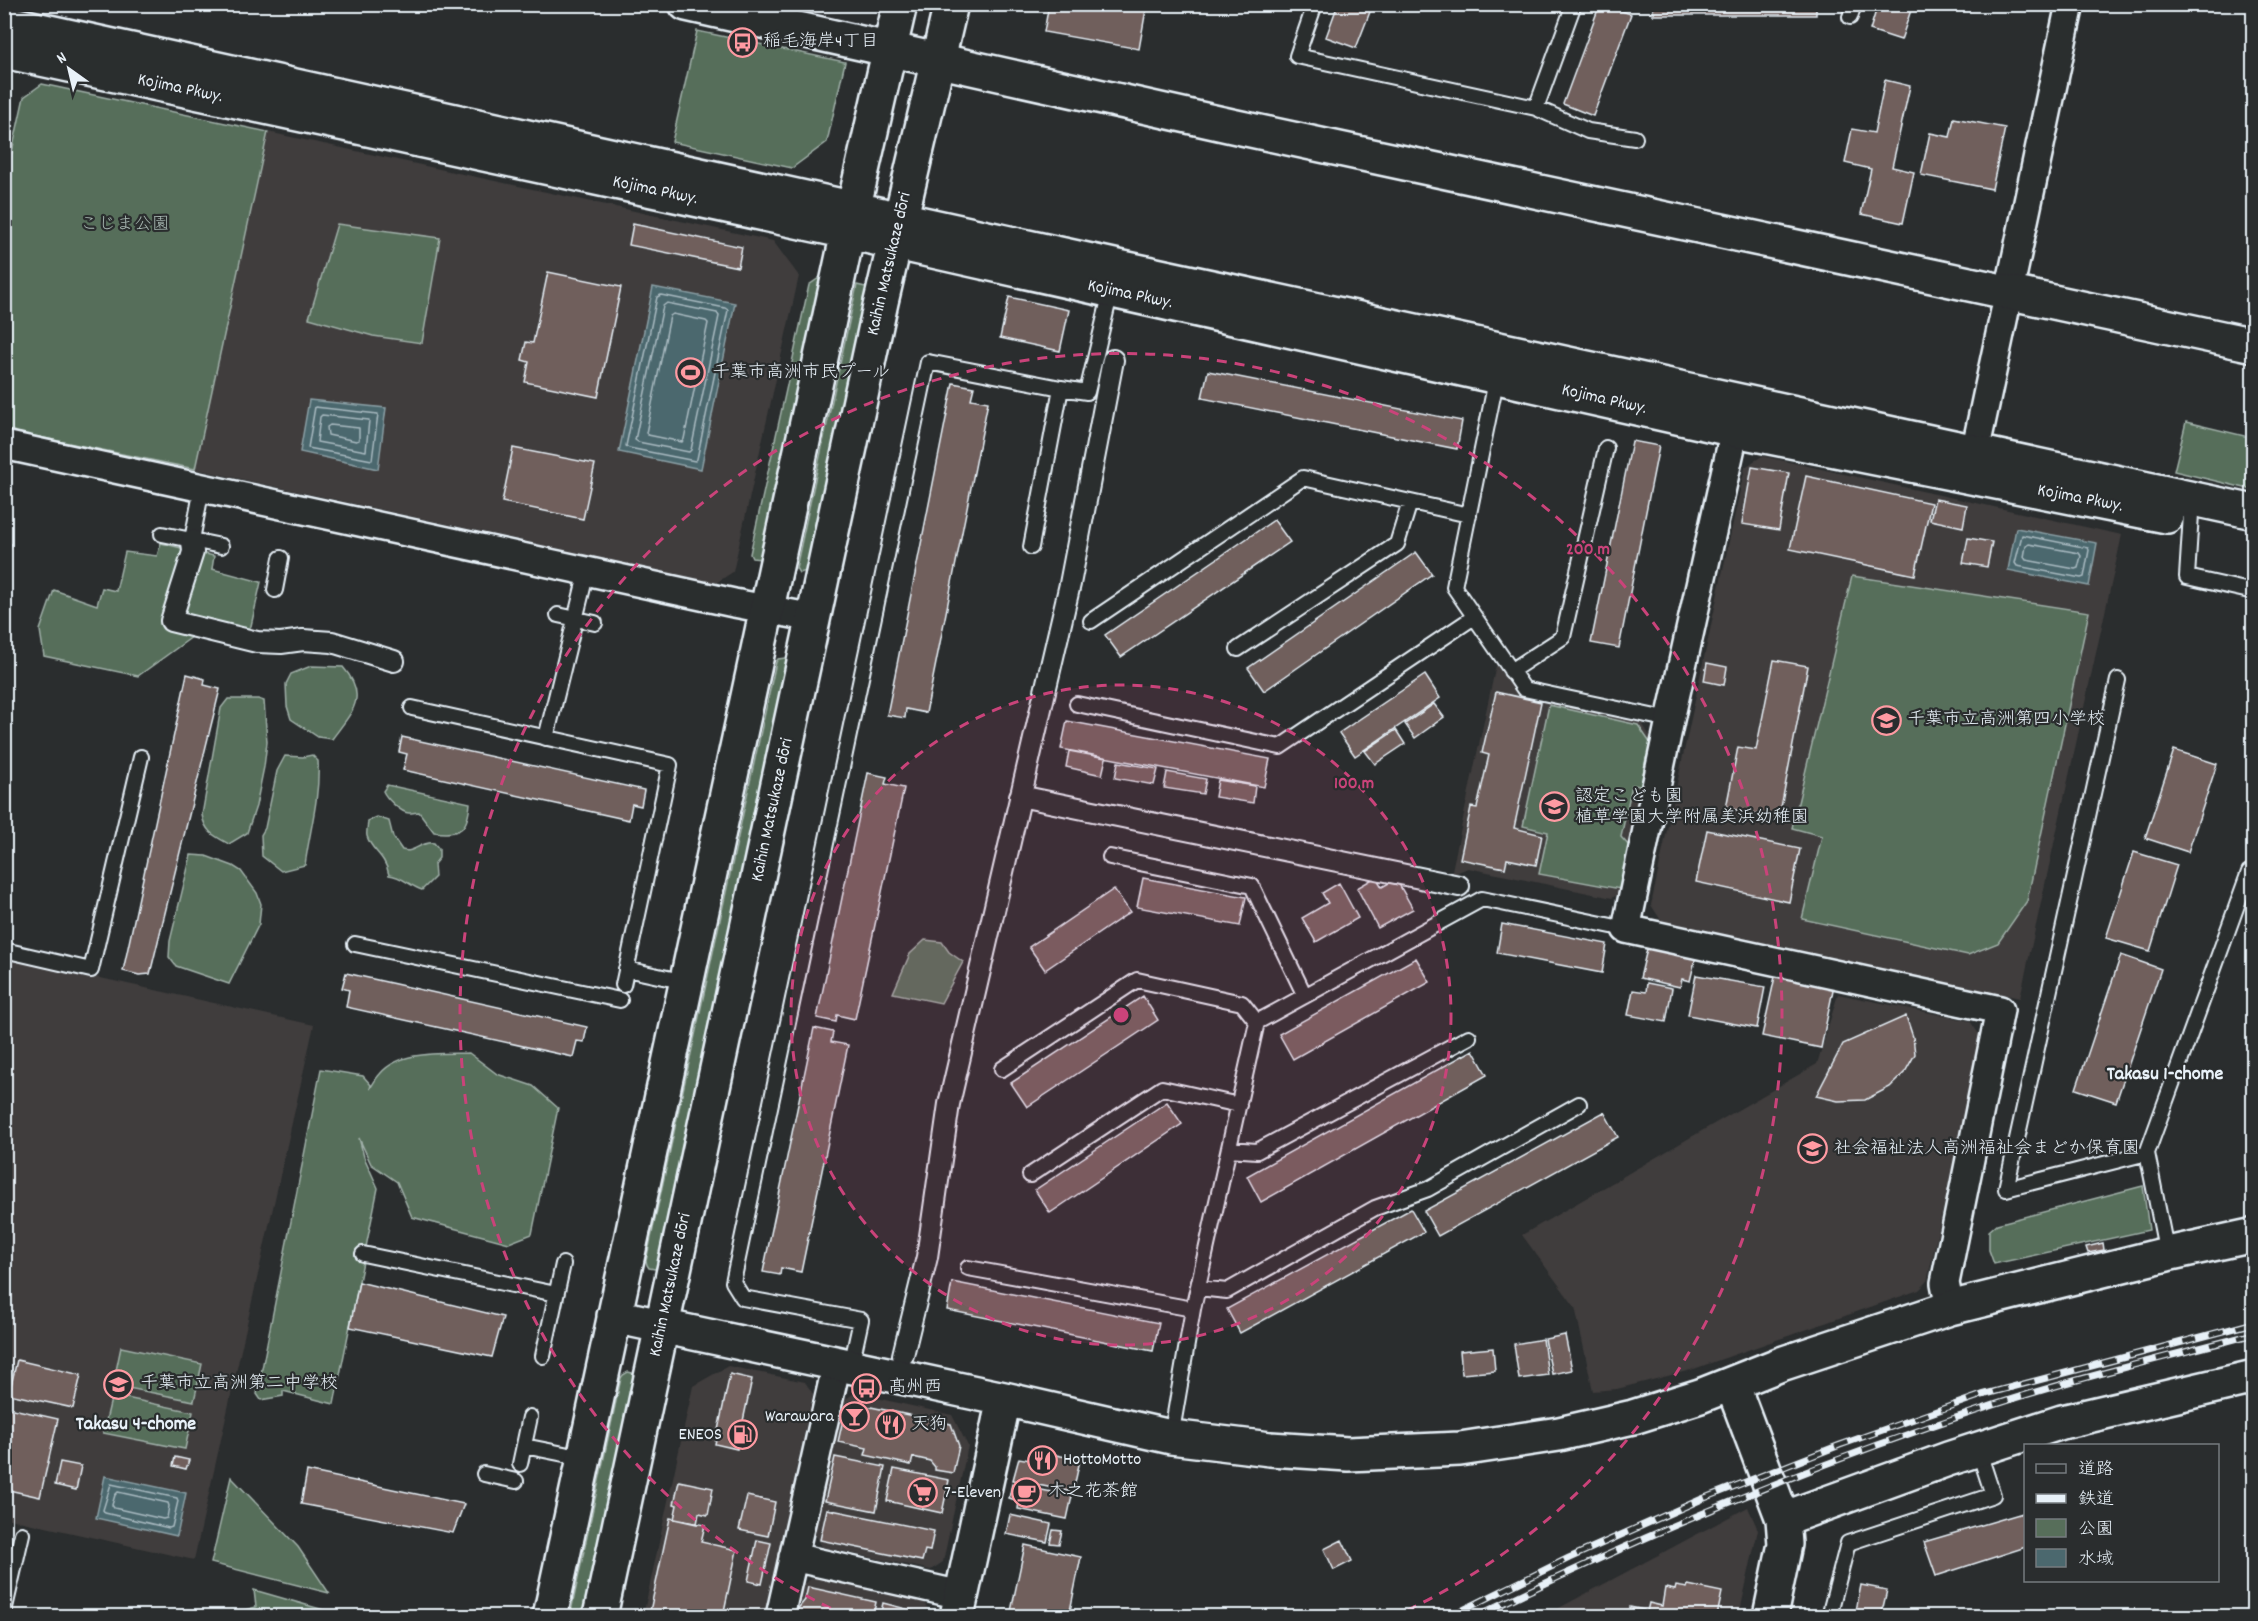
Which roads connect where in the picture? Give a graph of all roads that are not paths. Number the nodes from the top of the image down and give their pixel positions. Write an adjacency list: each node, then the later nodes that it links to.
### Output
1 (686, 4): 8 (street)
2 (900, 4): 8 (street)
3 (951, 4): 9 (street, Kaihin Matsukaze dōri)
4 (1315, 4): 10 (lane)
5 (1574, 4): 10 (lane)
6 (2070, 4): 15 (street)
7 (6, 42): 12 (street, Kojima Pkwy.)
8 (889, 50): 9 (street); 12 (street)
9 (938, 61): 13 (street, Kaihin Matsukaze dōri); 15 (street)
10 (1536, 108): 11 (lane)
11 (1635, 138)
12 (850, 220): 13 (street, Kojima Pkwy.); 38 (street)
13 (898, 231): 14 (street, Kojima Pkwy.); 20 (street, Kojima Pkwy.); 42 (street, Kaihin Matsukaze dōri)
14 (1111, 291): 18 (street, Kojima Pkwy.); 19 (lane)
15 (2009, 293): 16 (street); 23 (street)
16 (2253, 345)
17 (1113, 360): 54 (street)
18 (1497, 376): 20 (street, Kojima Pkwy.); 28 (lane)
19 (1061, 388): 33 (lane); 87 (lane)
20 (1738, 415): 23 (street, Kojima Pkwy.); 26 (street, Kojima Pkwy.); 51 (street)
21 (4, 445): 24 (street)
22 (1606, 448): 47 (lane)
23 (1975, 452): 26 (street, Kojima Pkwy.)
24 (202, 488): 31 (lane); 35 (street)
25 (1410, 502): 28 (lane); 43 (lane); 45 (lane)
26 (2190, 509): 27 (street, Kojima Pkwy.); 30 (street, Kojima Pkwy.); 37 (lane)
27 (2253, 512)
28 (1469, 515): 40 (lane)
29 (162, 534): 31 (lane)
30 (2253, 535)
31 (192, 540): 32 (lane); 46 (street)
32 (221, 546)
33 (1031, 548)
34 (281, 558): 36 (lane)
35 (587, 571): 38 (street); 41 (lane)
36 (275, 590)
37 (2253, 592)
38 (766, 609): 42 (street); 62 (street)
39 (558, 615): 41 (lane)
40 (1474, 617): 47 (lane); 49 (lane)
41 (575, 618): 44 (lane); 52 (lane)
42 (814, 618): 84 (street, Kaihin Matsukaze dōri)
43 (1091, 621)
44 (595, 623)
45 (1238, 649)
46 (394, 661)
47 (1511, 671): 51 (lane)
48 (2118, 680): 72 (lane)
49 (1077, 704)
50 (412, 708): 52 (lane)
51 (1670, 720): 58 (street)
52 (546, 738): 61 (lane)
53 (141, 757): 60 (lane)
54 (1020, 796): 57 (street); 85 (street)
55 (1110, 857): 64 (lane)
56 (2249, 872): 72 (lane)
57 (1459, 886)
58 (1626, 929): 64 (lane); 81 (street)
59 (355, 944): 65 (lane)
60 (4, 950)
61 (626, 969): 62 (lane); 63 (lane)
62 (686, 982): 83 (street)
63 (623, 985)
64 (1305, 996): 66 (lane)
65 (620, 1000)
66 (1257, 1022): 68 (lane); 70 (lane)
67 (1469, 1037): 71 (lane)
68 (1002, 1069)
69 (1579, 1104): 79 (lane)
70 (1239, 1105): 71 (lane); 73 (lane)
71 (1228, 1149): 79 (lane)
72 (2147, 1153): 76 (lane)
73 (1030, 1175)
74 (2253, 1235): 76 (street)
75 (363, 1254): 80 (lane)
76 (2167, 1254): 81 (street)
77 (563, 1264): 80 (lane)
78 (968, 1268): 82 (lane)
79 (1198, 1288): 82 (lane)
80 (556, 1294): 86 (lane)
81 (1950, 1308): 89 (street)
82 (1193, 1309): 92 (lane)
83 (614, 1316): 84 (street); 95 (street)
84 (663, 1326): 87 (street); 105 (street, Kaihin Matsukaze dōri)
85 (903, 1355)
86 (543, 1356)
87 (844, 1364): 90 (street); 101 (street)
88 (2253, 1377): 94 (street)
89 (1732, 1384): 92 (street); 99 (street)
90 (1004, 1399): 92 (street); 102 (street)
91 (530, 1417): 93 (lane)
92 (1170, 1437)
93 (524, 1446): 95 (lane); 96 (lane)
94 (1978, 1449): 99 (street); 108 (lane)
95 (584, 1458): 104 (street)
96 (520, 1464)
97 (484, 1474): 98 (lane)
98 (516, 1481)
99 (1783, 1519): 107 (street)
100 (22, 1534): 103 (lane)
101 (793, 1557): 102 (street); 106 (street)
102 (959, 1606)
103 (4, 1612)
104 (550, 1617)
105 (600, 1617)
106 (780, 1617)
107 (1770, 1617)
108 (1829, 1617)

